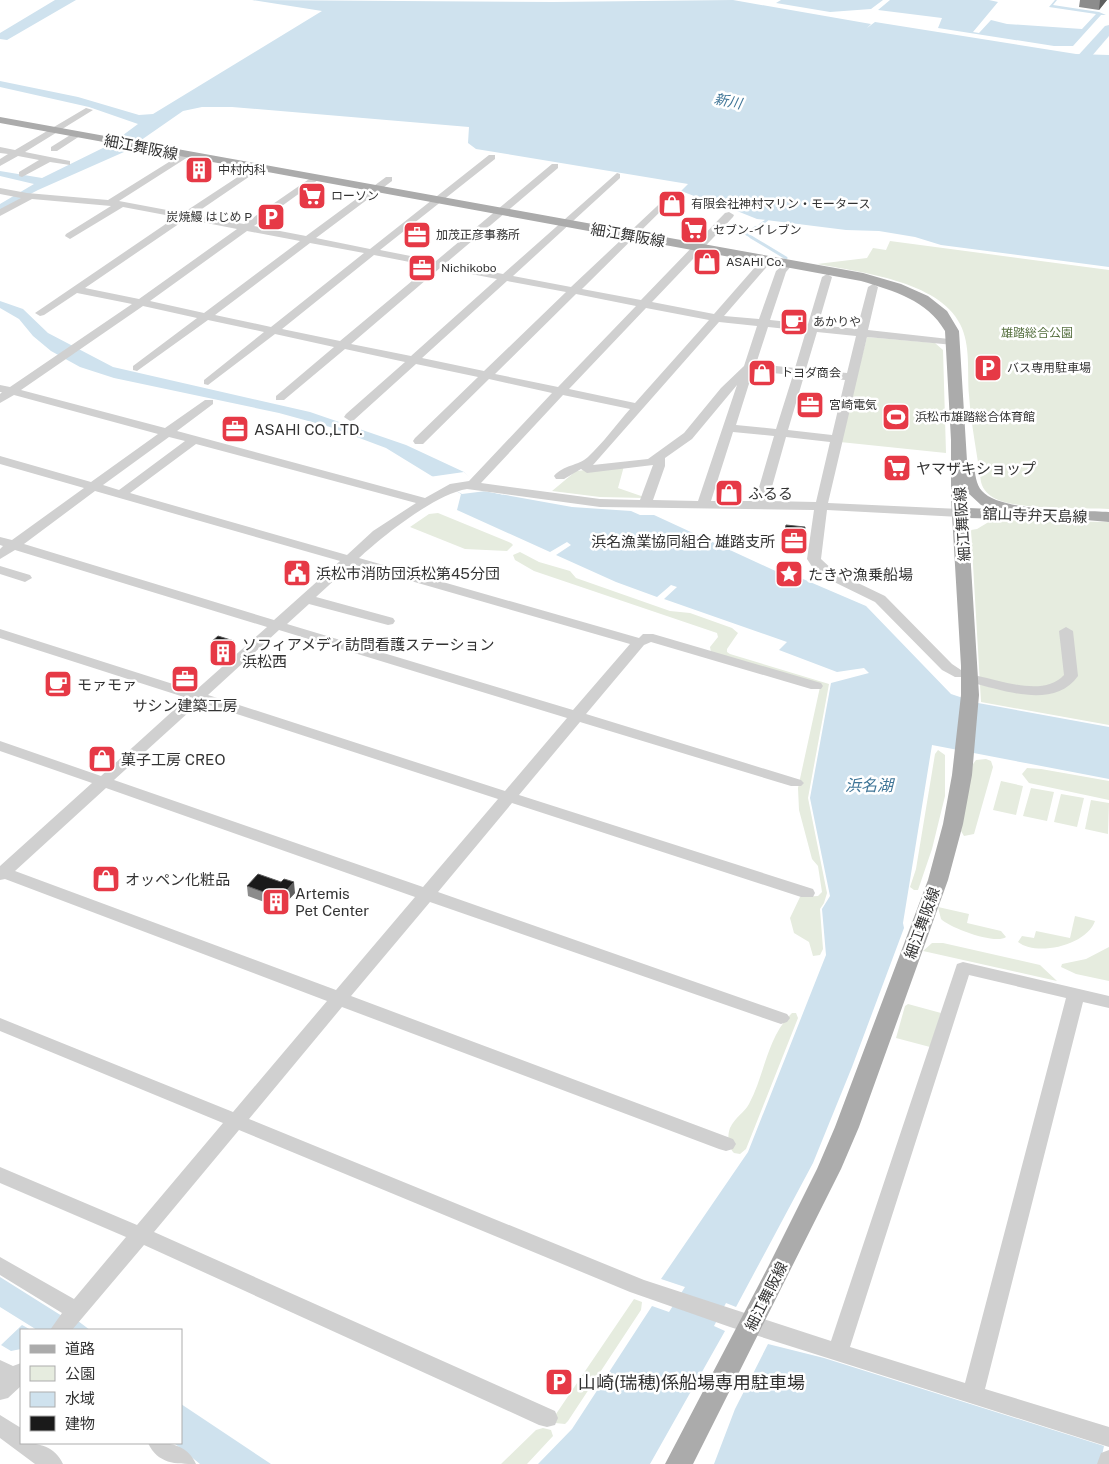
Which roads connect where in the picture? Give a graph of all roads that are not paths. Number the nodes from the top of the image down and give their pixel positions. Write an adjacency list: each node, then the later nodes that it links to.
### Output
1 (89, 110): 3 (street)
2 (0, 120): 3 (main road, 細江舞阪線)
3 (55, 130): 4 (main road, 細江舞阪線); 9 (street)
4 (78, 134): 5 (main road, 細江舞阪線); 7 (street)
5 (111, 141): 6 (main road, 細江舞阪線)
6 (139, 146): 10 (main road, 細江舞阪線)
7 (54, 149)
8 (0, 150): 9 (street)
9 (16, 153): 12 (street); 13 (street)
10 (185, 155): 16 (main road, 細江舞阪線); 28 (street)
11 (492, 156): 27 (street)
12 (49, 159): 14 (street); 17 (street)
13 (0, 162)
14 (67, 163)
15 (555, 166): 29 (street)
16 (256, 168): 19 (main road, 細江舞阪線); 32 (street)
17 (22, 174)
18 (617, 176): 33 (street)
19 (315, 178): 21 (main road, 細江舞阪線); 34 (street)
20 (389, 179): 21 (street)
21 (375, 189): 27 (main road, 細江舞阪線); 37 (street)
22 (0, 191): 23 (street)
23 (15, 193): 25 (street); 26 (street)
24 (672, 195): 35 (street)
25 (29, 196): 28 (street); 30 (street)
26 (0, 200)
27 (437, 200): 29 (main road, 細江舞阪線); 39 (street)
28 (116, 203): 32 (street); 36 (street)
29 (500, 212): 33 (main road, 細江舞阪線); 41 (street)
30 (0, 213)
31 (729, 215): 38 (street)
32 (184, 216): 34 (street); 46 (street)
33 (564, 223): 35 (main road, 細江舞阪線); 43 (street)
34 (246, 228): 37 (street); 48 (street)
35 (630, 235): 38 (main road, 細江舞阪線); 47 (street)
36 (70, 236)
37 (308, 240): 39 (street); 51 (street)
38 (698, 248): 40 (main road, 細江舞阪線); 49 (street)
39 (372, 252): 41 (street); 55 (street)
40 (767, 260): 42 (main road, 細江舞阪線); 52 (street)
41 (438, 264): 43 (street); 58 (street)
42 (788, 264): 53 (street); 57 (main road, 細江舞阪線)
43 (505, 277): 47 (street); 59 (street)
44 (827, 277): 54 (street)
45 (873, 288): 56 (street)
46 (75, 289): 48 (street); 50 (street)
47 (574, 290): 49 (street); 63 (street)
48 (139, 303): 51 (street); 66 (street)
49 (645, 304): 52 (street); 67 (street)
50 (40, 313)
51 (205, 317): 55 (street); 61 (street)
52 (717, 318): 53 (street); 71 (street)
53 (764, 324): 54 (street); 60 (street)
54 (813, 328): 56 (street); 62 (street)
55 (273, 331): 58 (street); 65 (street)
56 (862, 333): 57 (street); 64 (street)
57 (954, 342): 79 (main road, 細江舞阪線)
58 (342, 345): 59 (street); 68 (street)
59 (413, 360): 63 (street); 72 (street)
60 (749, 367): 62 (street); 73 (street); 80 (street)
61 (137, 368)
62 (800, 372): 64 (street); 75 (street)
63 (486, 375): 67 (street); 78 (street)
64 (852, 378): 76 (street)
65 (208, 382)
66 (6, 390): 69 (street); 74 (street)
67 (561, 391): 71 (street); 84 (street)
68 (280, 398)
69 (0, 399)
70 (209, 402): 74 (street)
71 (638, 407): 83 (street)
72 (350, 417)
73 (729, 428): 75 (street); 89 (street)
74 (167, 432): 77 (street); 85 (street)
75 (781, 434): 76 (street); 90 (street)
76 (837, 439): 91 (street)
77 (194, 440): 86 (street); 87 (street)
78 (419, 440)
79 (959, 440): 92 (main road, 細江舞阪線); 93 (main road)
80 (656, 458): 82 (street); 88 (street)
81 (0, 460): 85 (street)
82 (587, 469)
83 (560, 476)
84 (475, 482): 87 (street); 88 (street)
85 (93, 486): 86 (street); 94 (street)
86 (121, 494): 96 (street)
87 (427, 502): 96 (street)
88 (645, 504): 89 (street)
89 (703, 505): 90 (street)
90 (760, 506): 91 (street)
91 (821, 506): 92 (street); 105 (street)
92 (960, 513): 93 (main road, 舘山寺弁天島線); 105 (main road, 細江舞阪線)
93 (1109, 517)
94 (6, 543): 95 (street); 101 (street)
95 (0, 554)
96 (350, 559): 99 (street); 104 (street)
97 (0, 570): 98 (street)
98 (25, 578)
99 (306, 599): 100 (street); 101 (street)
100 (388, 621)
101 (277, 625): 107 (street); 108 (street)
102 (1066, 631): 105 (street)
103 (0, 632): 107 (street)
104 (639, 642): 106 (street); 108 (street)
105 (970, 680): 127 (main road, 細江舞阪線)
106 (816, 686)
107 (198, 696): 110 (street); 112 (street)
108 (577, 716): 111 (street); 112 (street)
109 (0, 746): 110 (street)
110 (103, 782): 113 (street); 115 (street)
111 (796, 783)
112 (509, 797): 114 (street); 115 (street)
113 (1, 873): 117 (street)
114 (807, 893)
115 (427, 895): 117 (street); 119 (street)
116 (1076, 994): 118 (street); 128 (street); 129 (street)
117 (340, 998): 121 (street); 122 (street)
118 (1109, 1002)
119 (781, 1018)
120 (0, 1024): 121 (street)
121 (236, 1122): 124 (street); 127 (street)
122 (726, 1144)
123 (0, 1175): 124 (street)
124 (140, 1236): 126 (street); 130 (street)
125 (0, 1265): 126 (street)
126 (70, 1319)
127 (751, 1325): 128 (street); 139 (main road, 細江舞阪線)
128 (838, 1352): 129 (street)
129 (973, 1394): 132 (street)
130 (548, 1418)
131 (0, 1425): 133 (street)
132 (1109, 1437)
133 (20, 1440)
134 (25, 1444): 137 (street)
135 (160, 1444): 138 (street)
136 (1109, 1460): 140 (street)
137 (52, 1464)
138 (185, 1464)
139 (679, 1464)
140 (1108, 1464)

